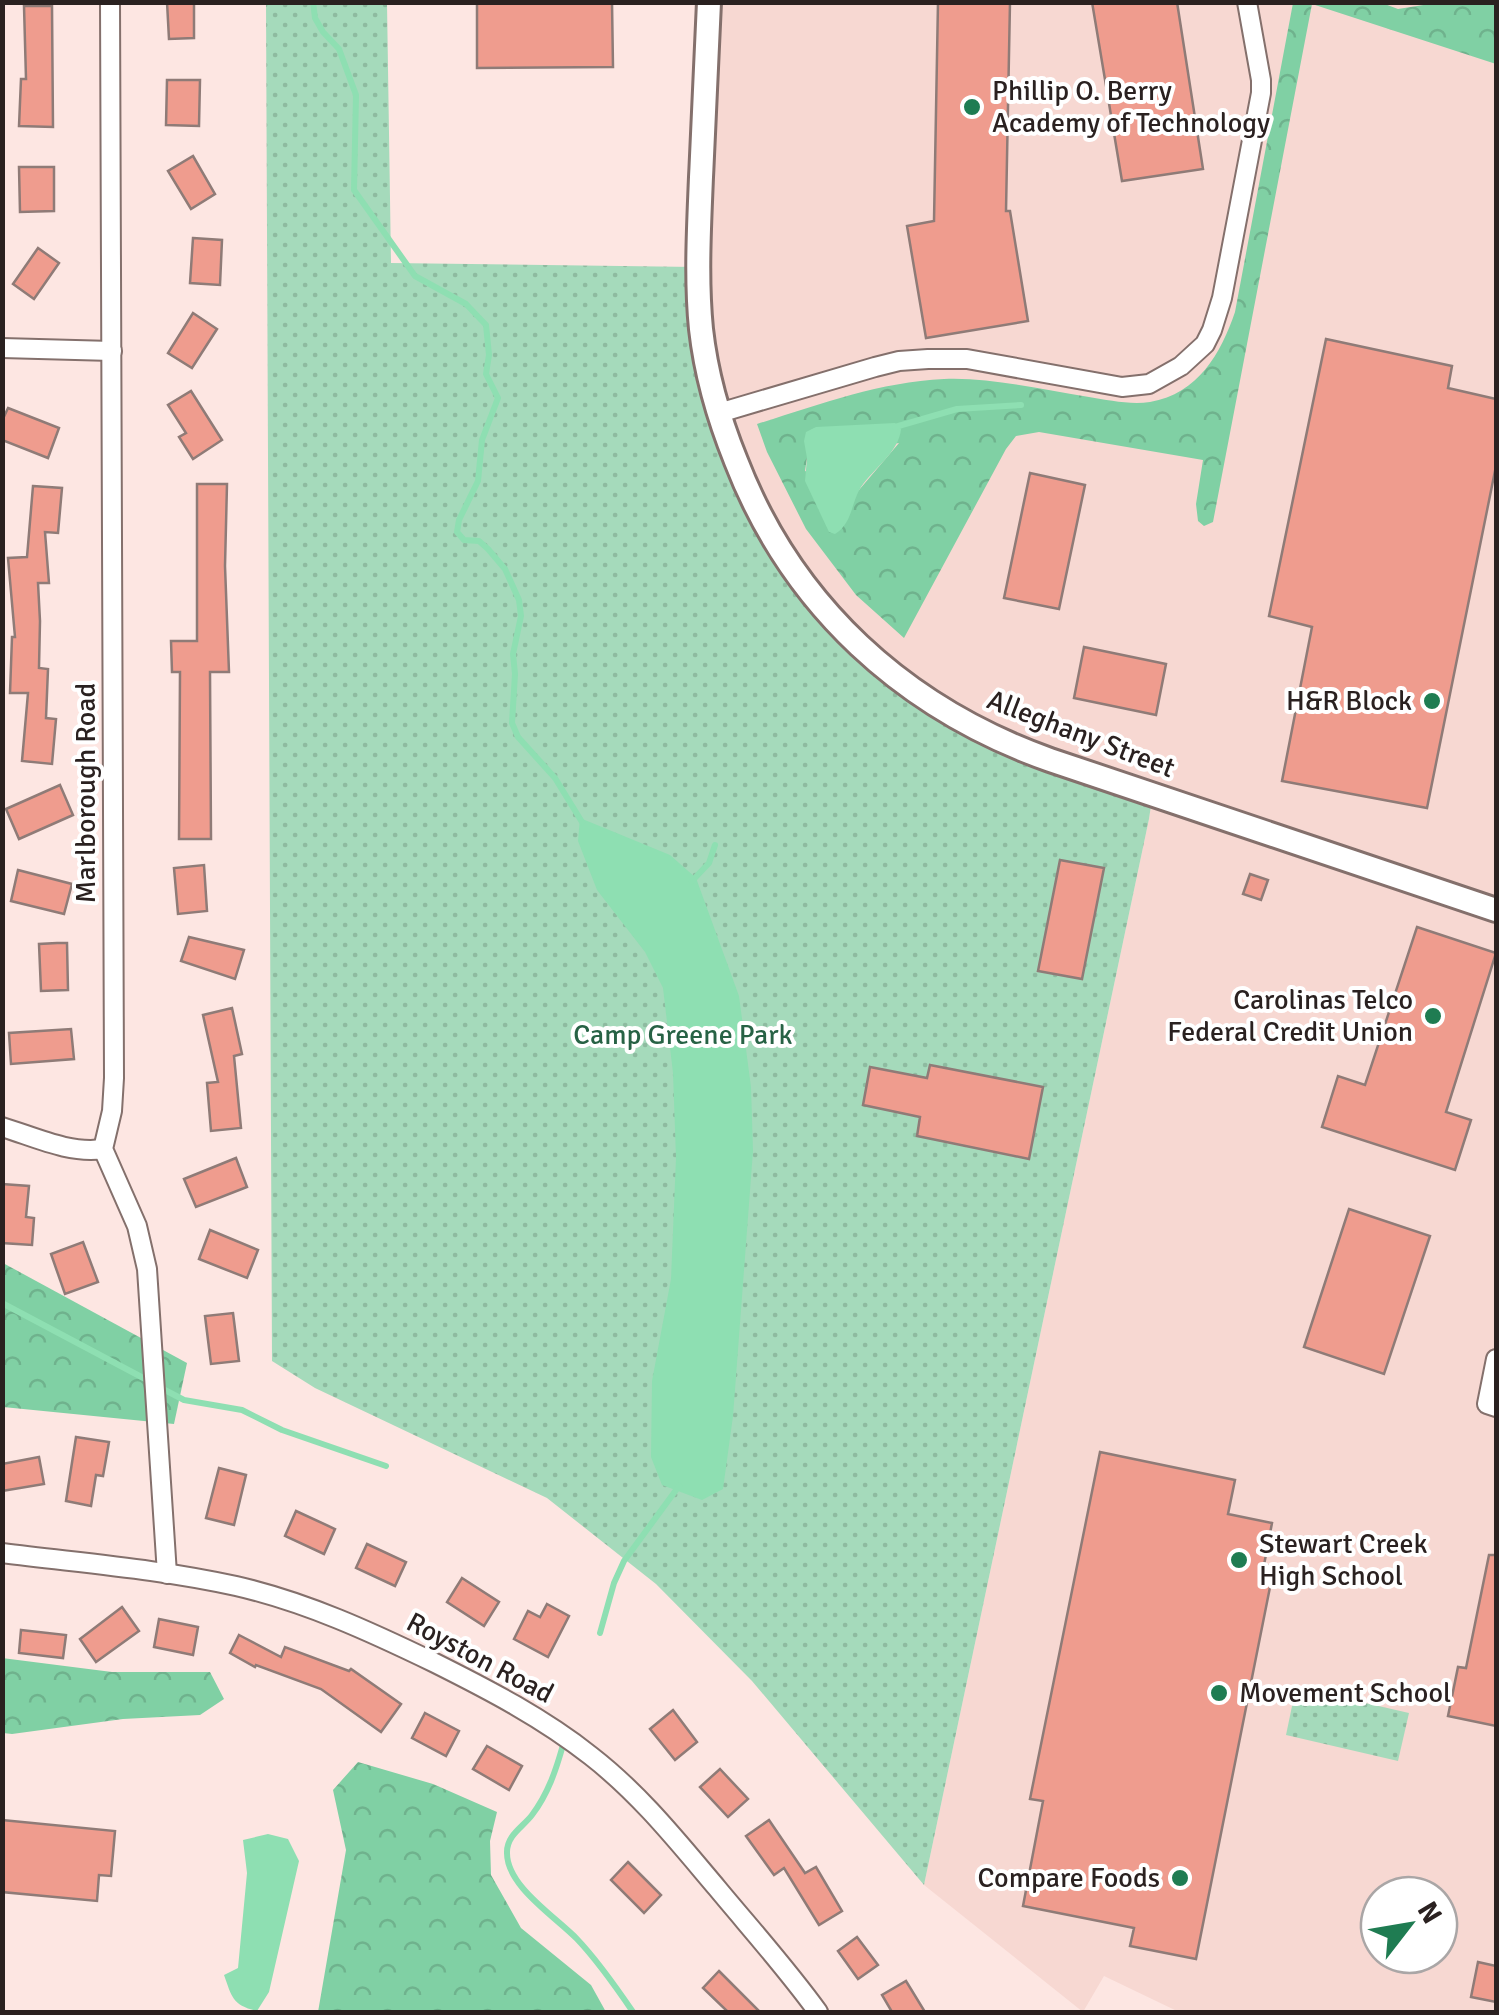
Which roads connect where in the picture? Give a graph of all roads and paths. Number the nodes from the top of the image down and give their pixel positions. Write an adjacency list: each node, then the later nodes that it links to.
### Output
1 (110, 2): 5 (street, Marlborough Road)
2 (709, 2): 6 (street, Alleghany Street)
3 (1247, 2): 6 (street)
4 (2, 348): 5 (street)
5 (112, 351): 9 (street, Marlborough Road)
6 (719, 413): 7 (street, Alleghany Street)
7 (1496, 910)
8 (2, 1127): 9 (street)
9 (103, 1150): 13 (street)
10 (1496, 1359): 11 (street)
11 (1492, 1405)
12 (2, 1553): 13 (street, Royston Road)
13 (167, 1574): 14 (street, Royston Road)
14 (818, 2012)

